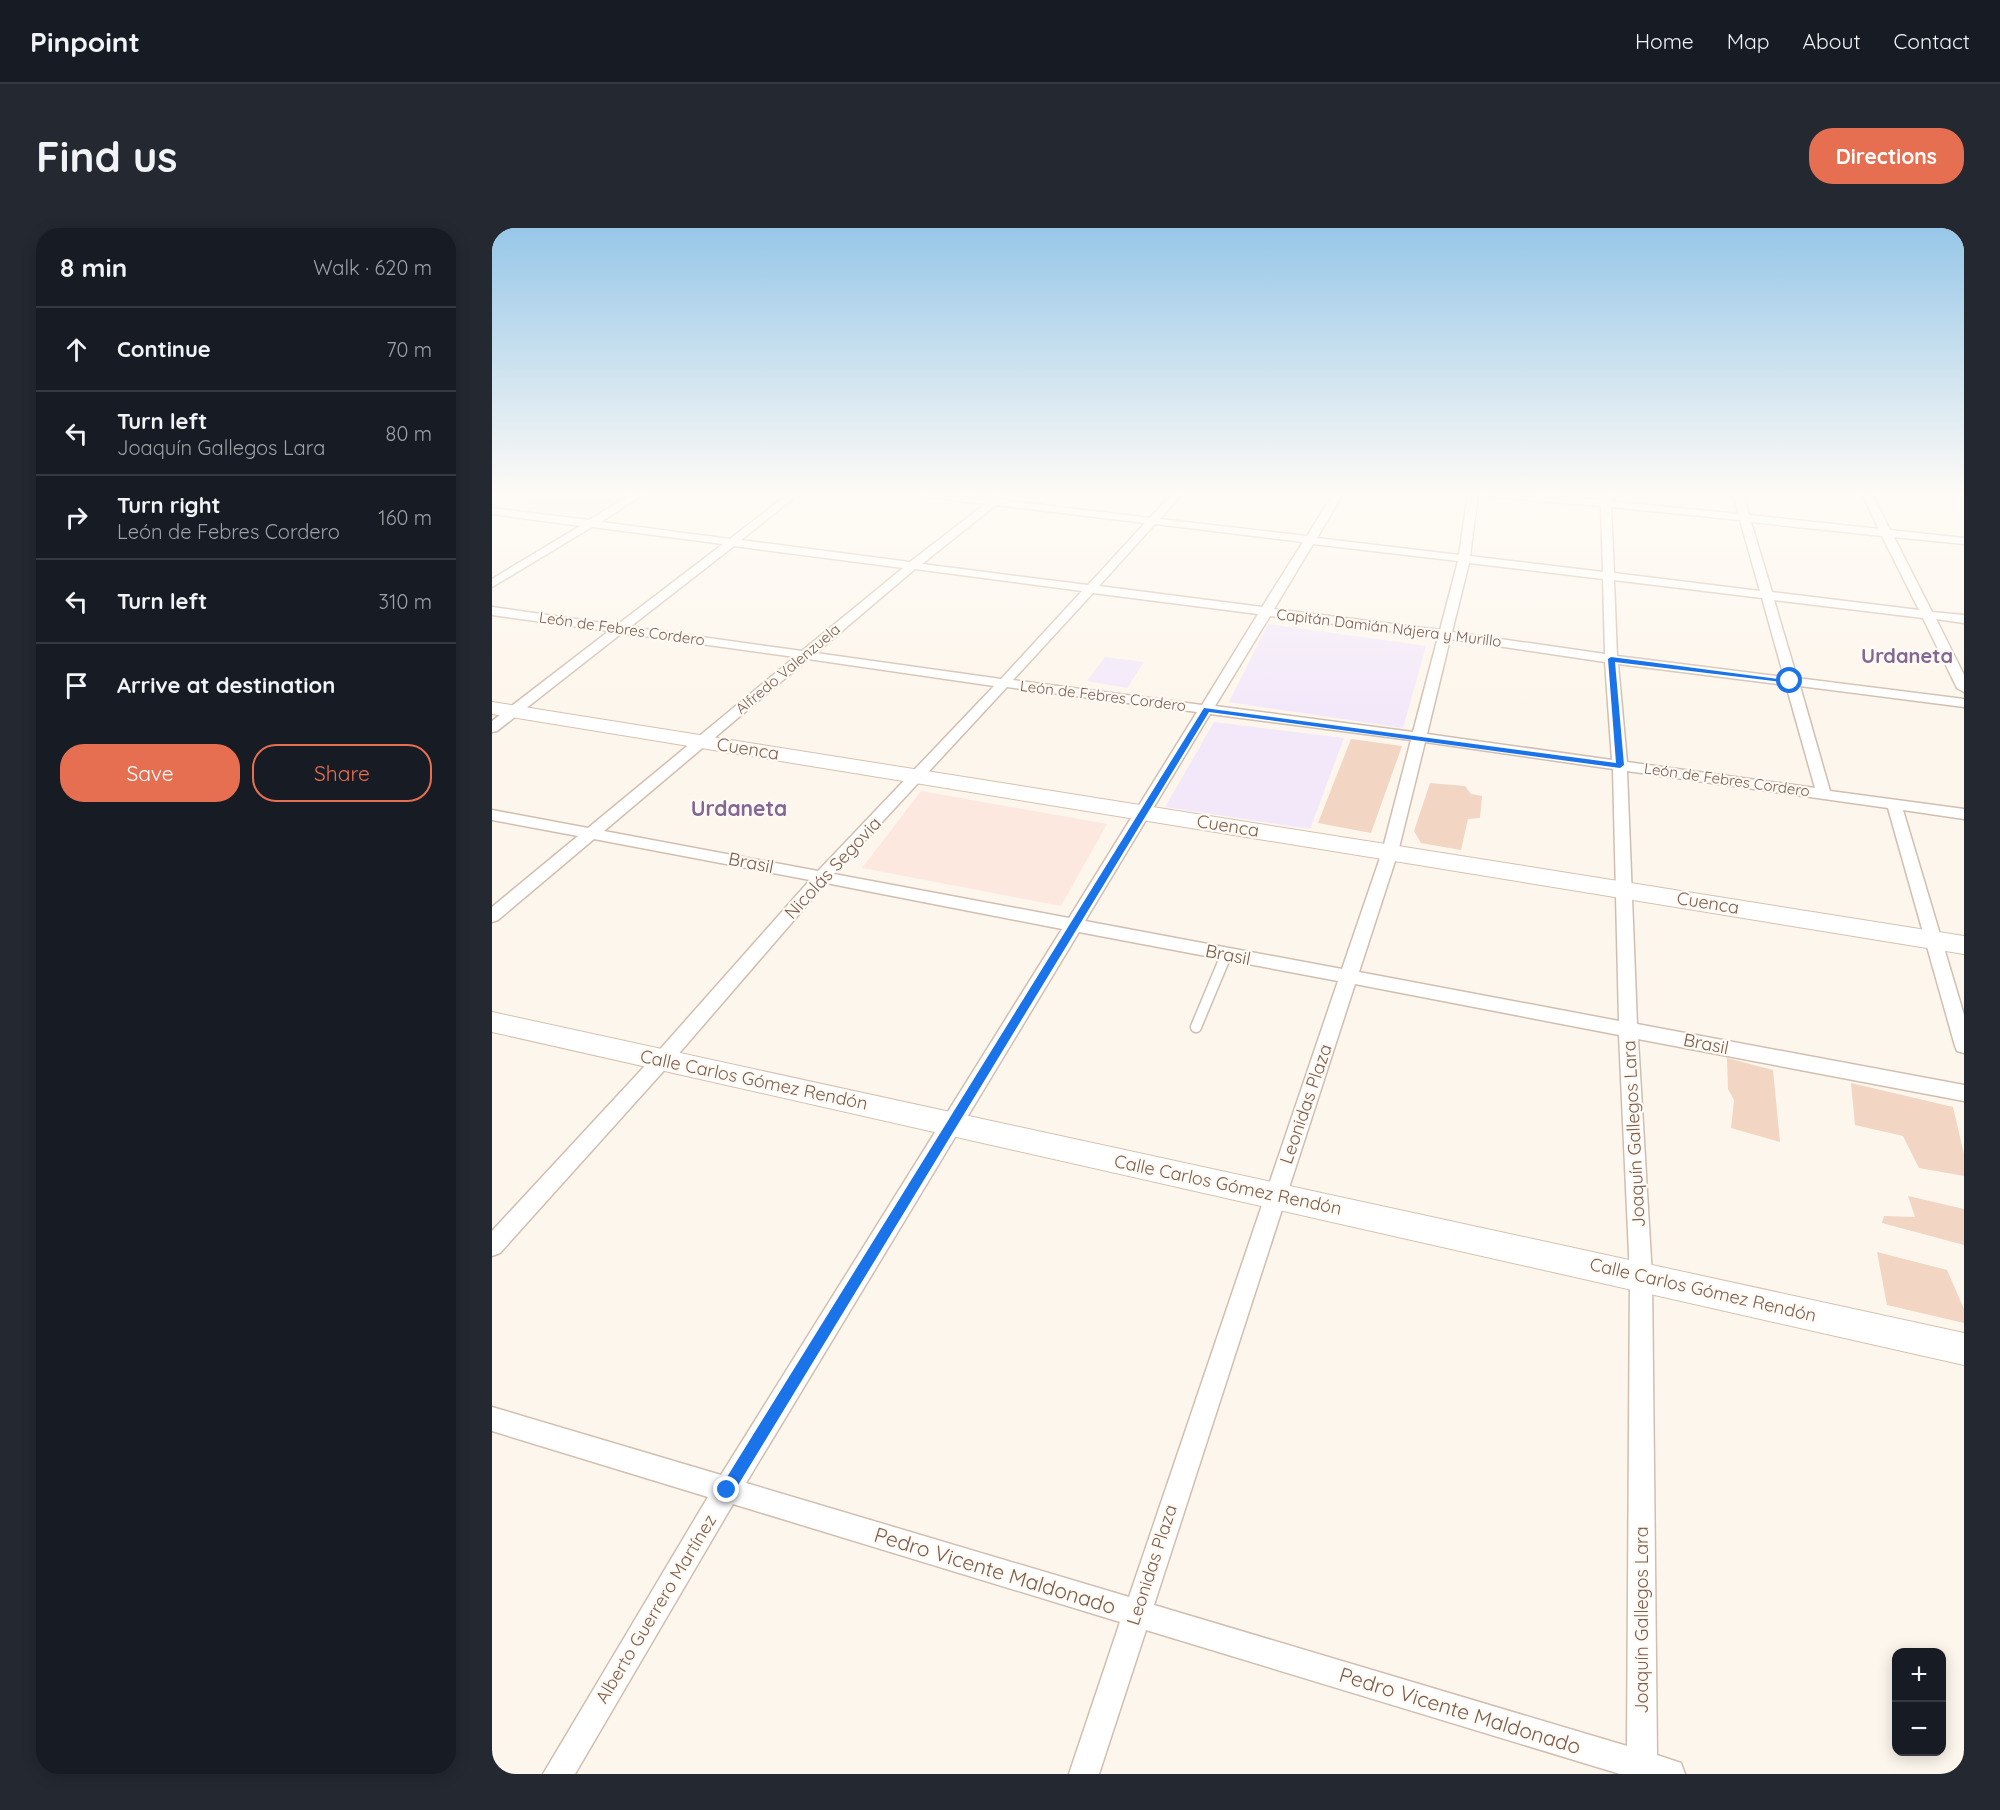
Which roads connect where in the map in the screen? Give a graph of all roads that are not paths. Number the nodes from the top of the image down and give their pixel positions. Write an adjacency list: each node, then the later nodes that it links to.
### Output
1 (521, 566): 13 (street)
2 (702, 566): 20 (street)
3 (905, 566): 11 (street, Capitán Damián Nájera y Murillo)
4 (1110, 566): 14 (street, Nicolás Segovia)
5 (1294, 566): 17 (street, Alberto Guerrero Martínez)
6 (1462, 566): 21 (street, Leonidas Plaza)
7 (1525, 566): 12 (street)
8 (1609, 566): 12 (street, Joaquín Gallegos Lara)
9 (1758, 566): 15 (street)
10 (1904, 566): 18 (street)
11 (911, 567): 14 (street, Capitán Damián Nájera y Murillo); 22 (street, Alfredo Valenzuela)
12 (1609, 576): 15 (street); 23 (street, Joaquín Gallegos Lara)
13 (492, 584)
14 (1088, 589): 17 (street, Capitán Damián Nájera y Murillo); 25 (street, Nicolás Segovia)
15 (1767, 595): 18 (street); 24 (street)
16 (492, 610): 20 (street, León de Febres Cordero)
17 (1265, 612): 21 (street, Capitán Damián Nájera y Murillo); 28 (street, Alberto Guerrero Martínez)
18 (1928, 614): 19 (street); 26 (street)
19 (1964, 619)
20 (622, 628): 22 (street, León de Febres Cordero); 29 (street)
21 (1447, 635): 23 (street, Capitán Damián Nájera y Murillo); 31 (street, Leonidas Plaza)
22 (806, 655): 25 (street, León de Febres Cordero); 32 (street, Alfredo Valenzuela)
23 (1611, 659): 24 (street, Capitán Damián Nájera y Murillo); 33 (street, Joaquín Gallegos Lara)
24 (1790, 681): 27 (street, Capitán Damián Nájera y Murillo); 35 (street)
25 (1003, 683): 28 (street, León de Febres Cordero); 34 (street, Nicolás Segovia)
26 (1964, 687)
27 (1964, 703)
28 (1206, 709): 31 (street, León de Febres Cordero); 37 (street, Alberto Guerrero Martínez)
29 (502, 710): 30 (street); 32 (main road, Cuenca)
30 (492, 728)
31 (1419, 737): 33 (street, León de Febres Cordero); 41 (street, Leonidas Plaza)
32 (701, 742): 34 (main road, Cuenca); 40 (street, Alfredo Valenzuela)
33 (1620, 765): 35 (street, León de Febres Cordero); 43 (street, Joaquín Gallegos Lara)
34 (918, 777): 37 (main road, Cuenca); 42 (street, Nicolás Segovia)
35 (1824, 794): 36 (street, León de Febres Cordero)
36 (1894, 804): 38 (street, León de Febres Cordero); 46 (street)
37 (1142, 813): 41 (main road, Cuenca); 45 (street, Alberto Guerrero Martínez)
38 (1964, 814)
39 (492, 815): 40 (street, Brasil)
40 (592, 833): 42 (street, Brasil); 44 (street, Alfredo Valenzuela)
41 (1390, 852): 43 (main road, Cuenca); 49 (street, Leonidas Plaza)
42 (823, 876): 45 (street, Brasil); 54 (street, Nicolás Segovia)
43 (1625, 890): 46 (main road, Cuenca); 52 (street, Joaquín Gallegos Lara)
44 (492, 916)
45 (1072, 926): 48 (street, Brasil); 56 (street, Alberto Guerrero Martínez)
46 (1933, 940): 47 (main road, Cuenca); 53 (street)
47 (1964, 945)
48 (1226, 955): 49 (street, Brasil); 51 (lane)
49 (1349, 978): 52 (street, Brasil); 57 (street, Leonidas Plaza)
50 (492, 1022): 54 (main road, Calle Carlos Gómez Rendón)
51 (1196, 1027)
52 (1628, 1029): 55 (street, Brasil); 59 (street, Joaquín Gallegos Lara)
53 (1964, 1046)
54 (662, 1060): 56 (main road, Calle Carlos Gómez Rendón); 58 (street, Nicolás Segovia)
55 (1964, 1093)
56 (951, 1124): 57 (main road, Calle Carlos Gómez Rendón); 62 (street, Alberto Guerrero Martínez)
57 (1275, 1195): 59 (main road, Calle Carlos Gómez Rendón); 63 (street, Leonidas Plaza)
58 (492, 1246)
59 (1641, 1276): 60 (main road, Calle Carlos Gómez Rendón); 64 (street, Joaquín Gallegos Lara)
60 (1964, 1349)
61 (492, 1419): 62 (street, Pedro Vicente Maldonado)
62 (727, 1490): 63 (street, Pedro Vicente Maldonado); 65 (street, Alberto Guerrero Martínez)
63 (1136, 1614): 64 (street, Pedro Vicente Maldonado); 66 (street, Leonidas Plaza)
64 (1642, 1770): 67 (street, Pedro Vicente Maldonado)
65 (558, 1774)
66 (1084, 1774)
67 (1670, 1774)

